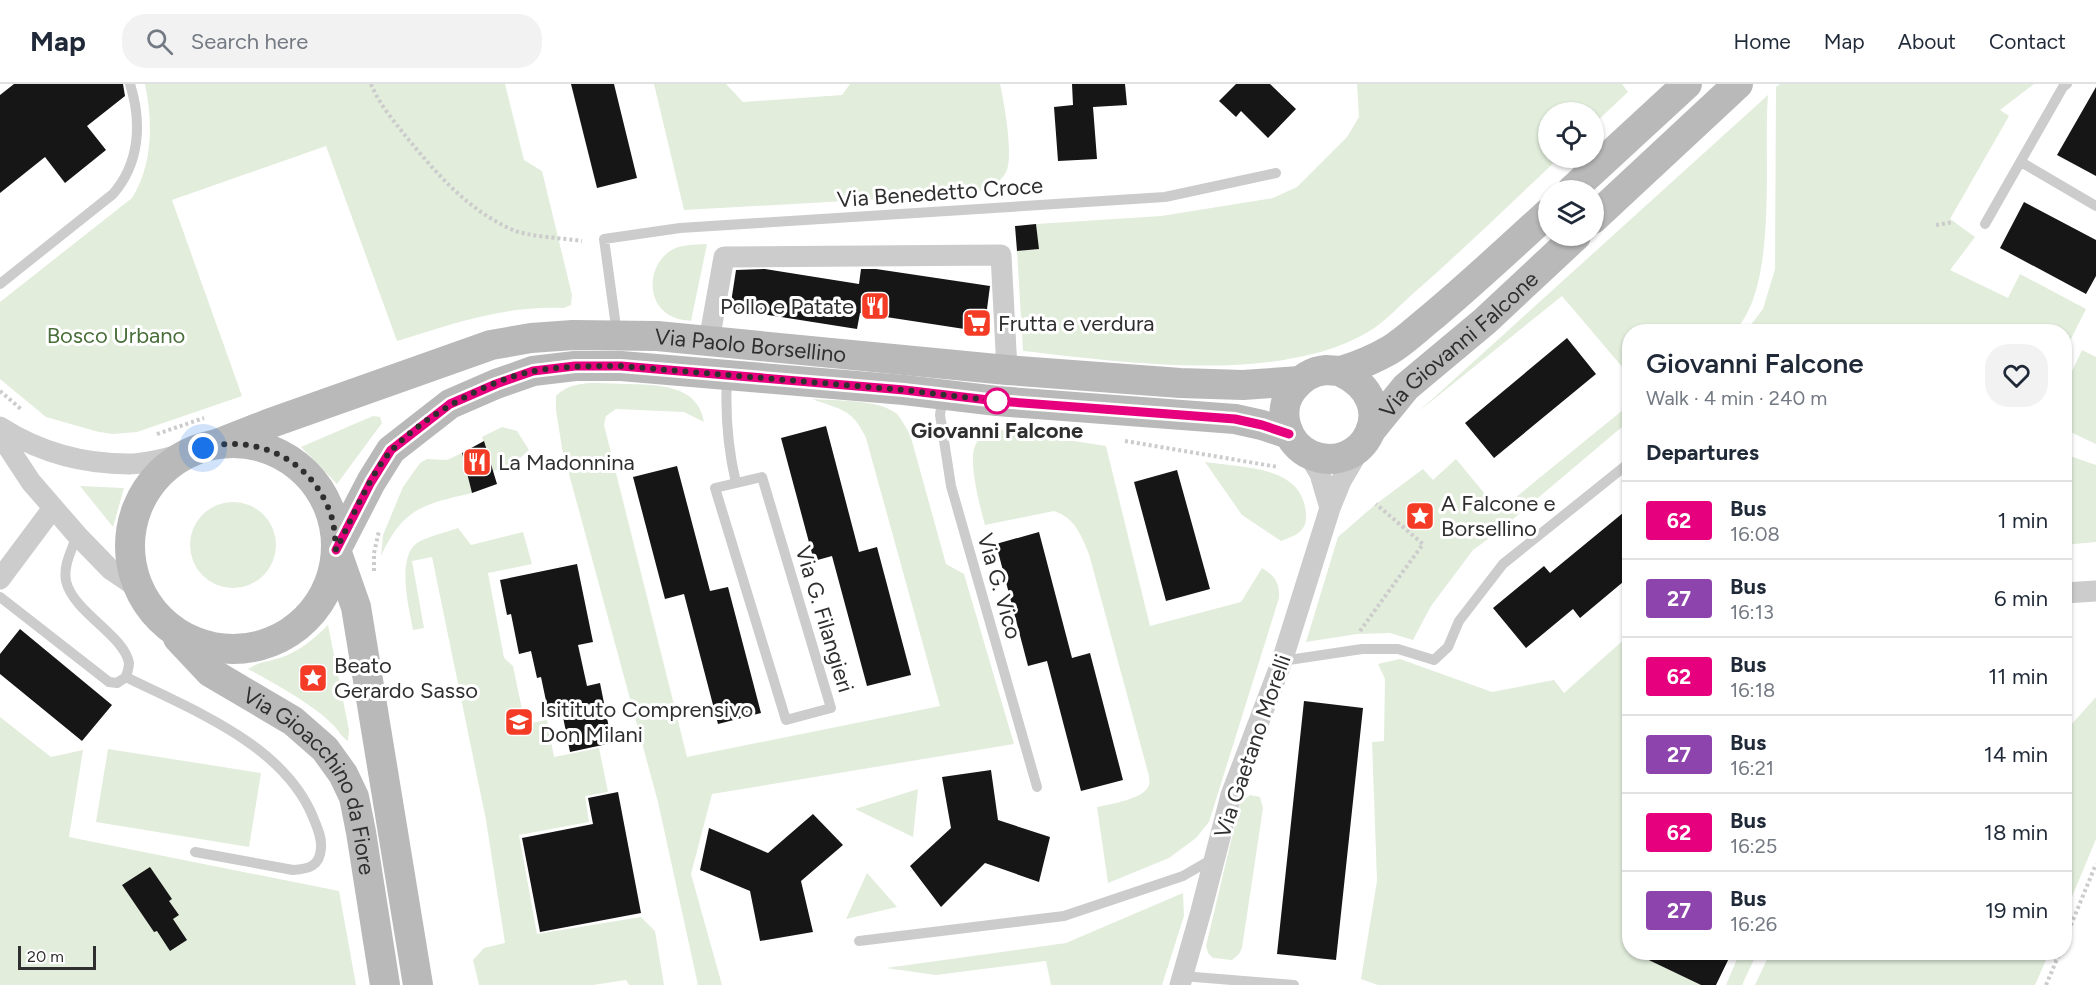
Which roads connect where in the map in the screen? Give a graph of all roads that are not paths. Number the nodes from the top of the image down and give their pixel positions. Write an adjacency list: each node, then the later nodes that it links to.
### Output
1 (130, 84): 13 (lane)
2 (1687, 84): 7 (street)
3 (1738, 84): 9 (street)
4 (2067, 84): 5 (lane)
5 (2021, 162): 8 (lane); 11 (lane)
6 (1276, 173): 14 (lane, Via Benedetto Croce)
7 (1583, 180)
8 (2096, 206)
9 (1604, 209)
10 (1538, 222): 17 (street, Via Giovanni Falcone)
11 (1985, 224)
12 (1565, 246): 24 (street, Via Giovanni Falcone)
13 (0, 284)
14 (617, 334): 15 (street, Via Paolo Borsellino); 25 (street, Via Paolo Borsellino)
15 (709, 341): 16 (street, Via Paolo Borsellino); 16 (street)
16 (1007, 370): 19 (street, Via Paolo Borsellino)
17 (1341, 372): 19 (street); 24 (street)
18 (728, 374): 20 (street, Via Paolo Borsellino); 28 (lane); 32 (street, Via Paolo Borsellino)
19 (1300, 381): 22 (street)
20 (943, 394): 22 (street, Via Paolo Borsellino); 41 (lane, Via G. Vico)
21 (0, 427): 25 (street)
22 (1289, 434): 26 (street)
23 (0, 435): 29 (street)
24 (1367, 436): 26 (street); 30 (street, Via Gaetano Morelli)
25 (203, 448): 32 (street); 34 (street)
26 (1310, 455): 30 (street)
27 (1622, 469): 39 (lane)
28 (736, 483): 28 (lane, Via G. Filangieri)
29 (53, 508): 31 (street); 33 (street)
30 (1330, 508): 39 (street, Via Gaetano Morelli)
31 (77, 535): 34 (street); 40 (lane)
32 (336, 550): 38 (street); 47 (street, Via Gioacchino da Fiore)
33 (0, 579)
34 (138, 588): 38 (street)
35 (2096, 591): 36 (street)
36 (2072, 592)
37 (0, 597): 40 (lane)
38 (161, 621): 46 (street, Via Gioacchino da Fiore)
39 (1282, 661): 43 (street, Via Gaetano Morelli)
40 (126, 677): 42 (lane)
41 (1037, 787)
42 (195, 852)
43 (1214, 858): 44 (lane); 45 (street, Via Gaetano Morelli)
44 (859, 942)
45 (1181, 981): 48 (lane)
46 (385, 985)
47 (418, 985)
48 (1294, 985)

